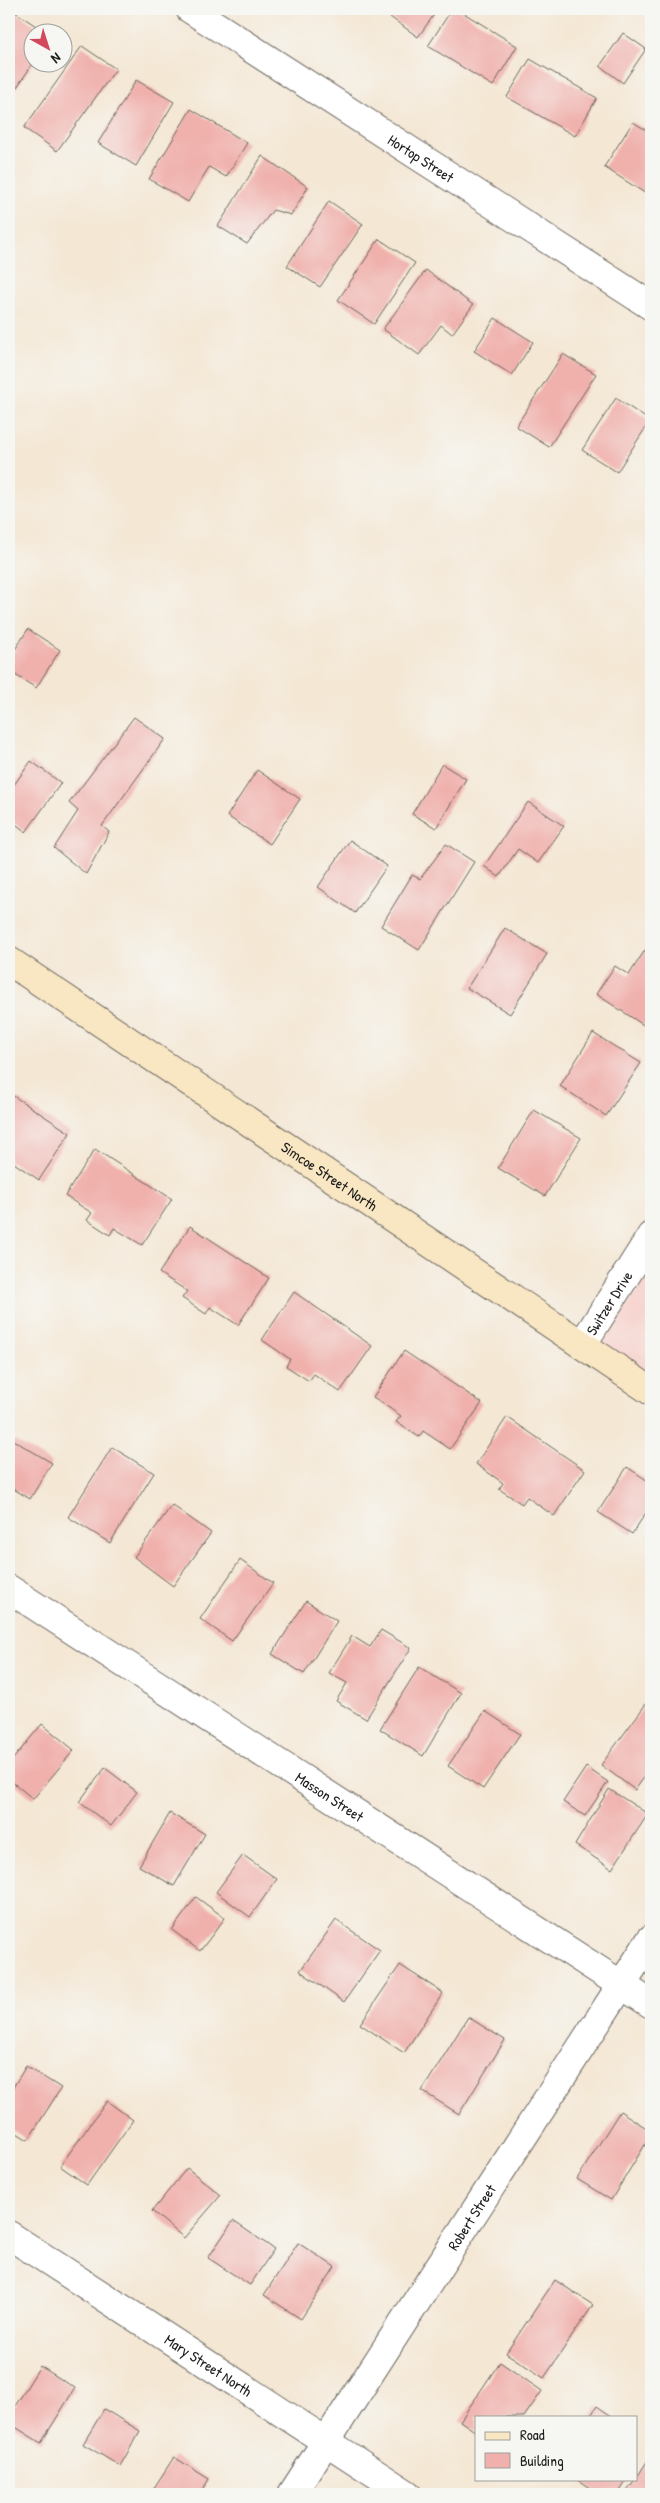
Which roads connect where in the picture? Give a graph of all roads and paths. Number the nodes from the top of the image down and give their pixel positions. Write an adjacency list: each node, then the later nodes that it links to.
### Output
1 (190, 9): 2 (street, Hortop Street)
2 (651, 306)
3 (9, 961): 5 (main road, Simcoe Street North)
4 (651, 1236): 5 (street, Switzer Drive)
5 (582, 1345): 6 (main road, Simcoe Street North)
6 (651, 1391)
7 (9, 1589): 9 (street, Masson Street)
8 (651, 1939): 9 (street, Robert Street)
9 (622, 1984): 10 (street, Masson Street); 12 (street, Robert Street)
10 (651, 2004)
11 (9, 2235): 12 (street, Mary Street North)
12 (325, 2442): 13 (street, Robert Street); 14 (street, Mary Street North)
13 (292, 2494)
14 (407, 2494)

